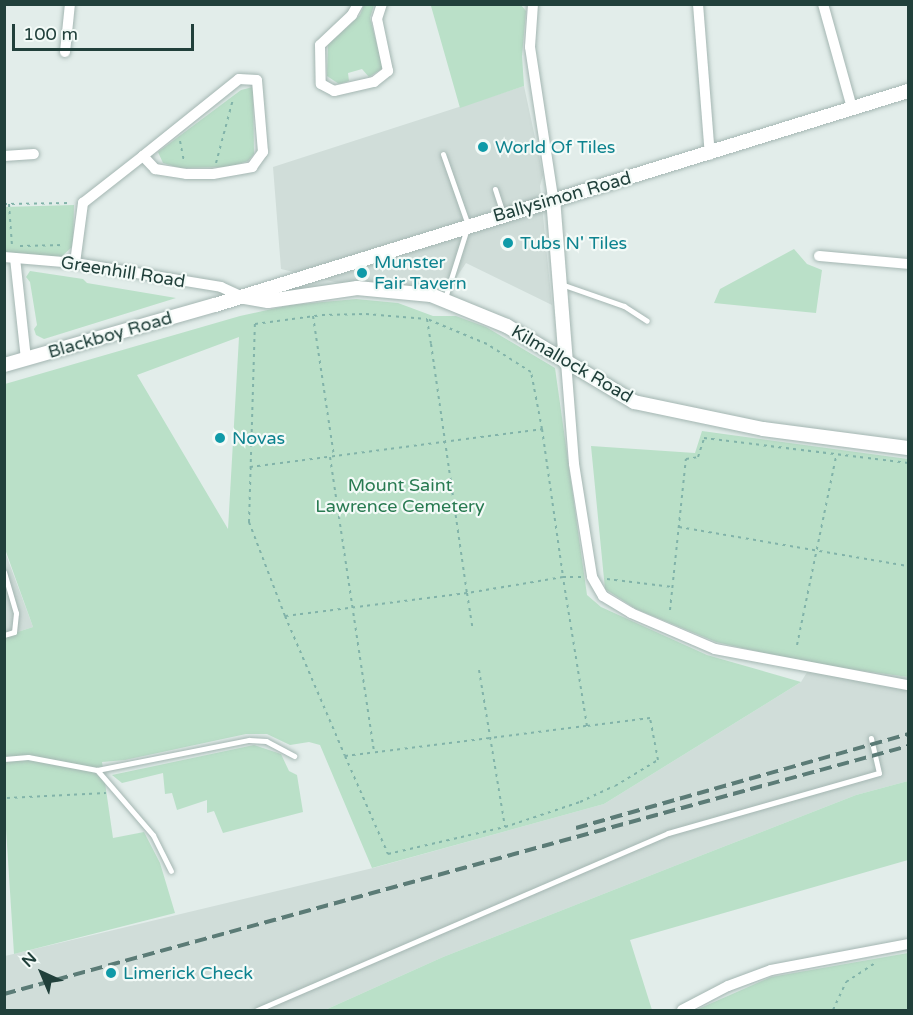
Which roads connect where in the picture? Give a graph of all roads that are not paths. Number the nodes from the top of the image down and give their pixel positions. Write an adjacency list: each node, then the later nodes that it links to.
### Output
1 (70, 4): 7 (street)
2 (358, 4): 3 (street)
3 (382, 4)
4 (533, 4): 16 (street)
5 (698, 4): 12 (street)
6 (823, 4): 9 (street)
7 (65, 52)
8 (909, 91): 9 (main road, Ballysimon Road)
9 (852, 108): 12 (main road, Ballysimon Road)
10 (34, 154): 13 (street)
11 (443, 154): 18 (lane)
12 (710, 155): 16 (main road, Ballysimon Road)
13 (4, 156)
14 (143, 156): 14 (street); 21 (street)
15 (495, 189): 17 (lane)
16 (553, 198): 17 (main road, Ballysimon Road); 23 (main road)
17 (503, 214): 18 (main road, Ballysimon Road)
18 (468, 225): 24 (main road, Ballysimon Road); 25 (lane)
19 (819, 256): 22 (street)
20 (10, 257): 21 (street, Greenhill Road); 28 (street)
21 (75, 263): 24 (street, Greenhill Road)
22 (909, 264)
23 (560, 284): 27 (lane); 29 (main road)
24 (240, 296): 25 (main road, Kilmallock Road); 26 (main road, Ballysimon Road)
25 (445, 299): 29 (main road, Kilmallock Road)
26 (215, 305): 28 (main road, Blackboy Road)
27 (647, 321)
28 (26, 359): 30 (main road, Blackboy Road)
29 (566, 363): 31 (main road, Kilmallock Road); 34 (street)
30 (4, 365)
31 (909, 448)
32 (4, 572): 33 (lane)
33 (4, 635)
34 (909, 685)
35 (872, 738): 41 (lane)
36 (294, 756): 38 (lane)
37 (4, 759): 38 (lane)
38 (97, 770): 39 (lane)
39 (171, 872)
40 (909, 944): 42 (street)
41 (258, 1011)
42 (682, 1011)

